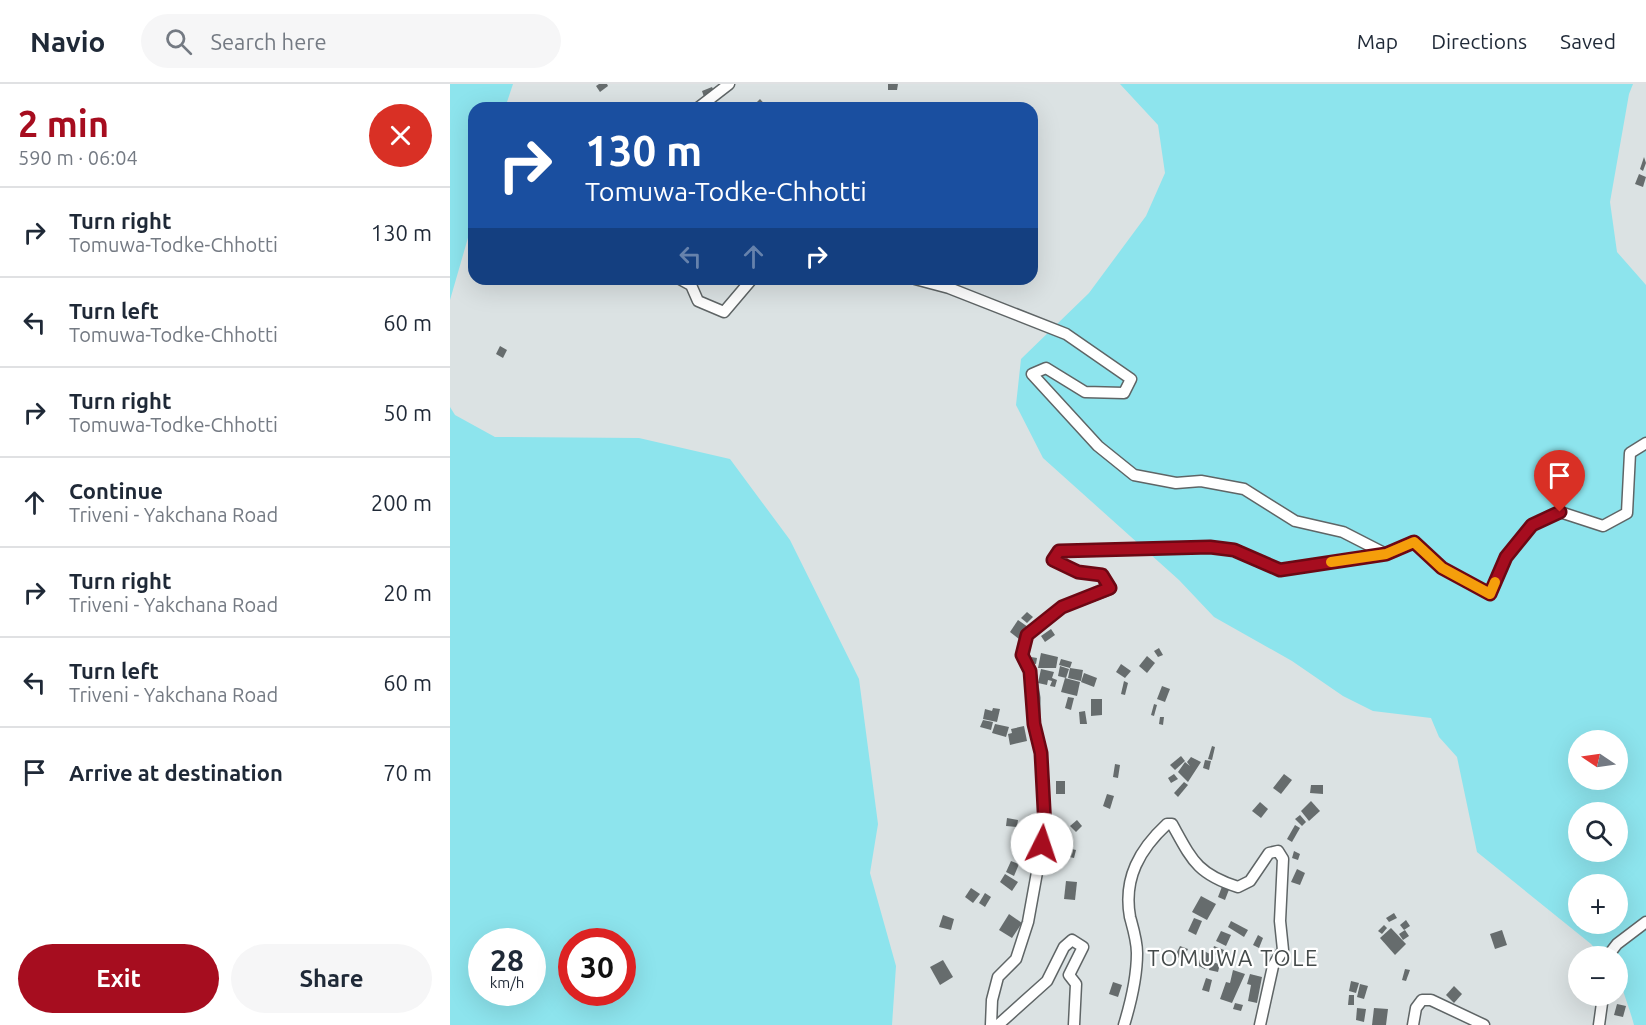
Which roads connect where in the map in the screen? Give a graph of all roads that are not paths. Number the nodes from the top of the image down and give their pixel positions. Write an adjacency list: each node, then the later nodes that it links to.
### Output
1 (729, 84): 2 (street)
2 (706, 102)
3 (691, 285): 4 (street)
4 (747, 285)
5 (938, 285): 7 (street)
6 (1646, 443): 7 (street)
7 (1386, 554): 11 (street)
8 (1646, 922): 9 (street)
9 (1615, 946)
10 (1602, 1006): 18 (street)
11 (991, 1025)
12 (998, 1025): 13 (street)
13 (1074, 1025)
14 (1124, 1025): 15 (street)
15 (1260, 1025)
16 (1413, 1025): 17 (street)
17 (1484, 1025)
18 (1599, 1025)

